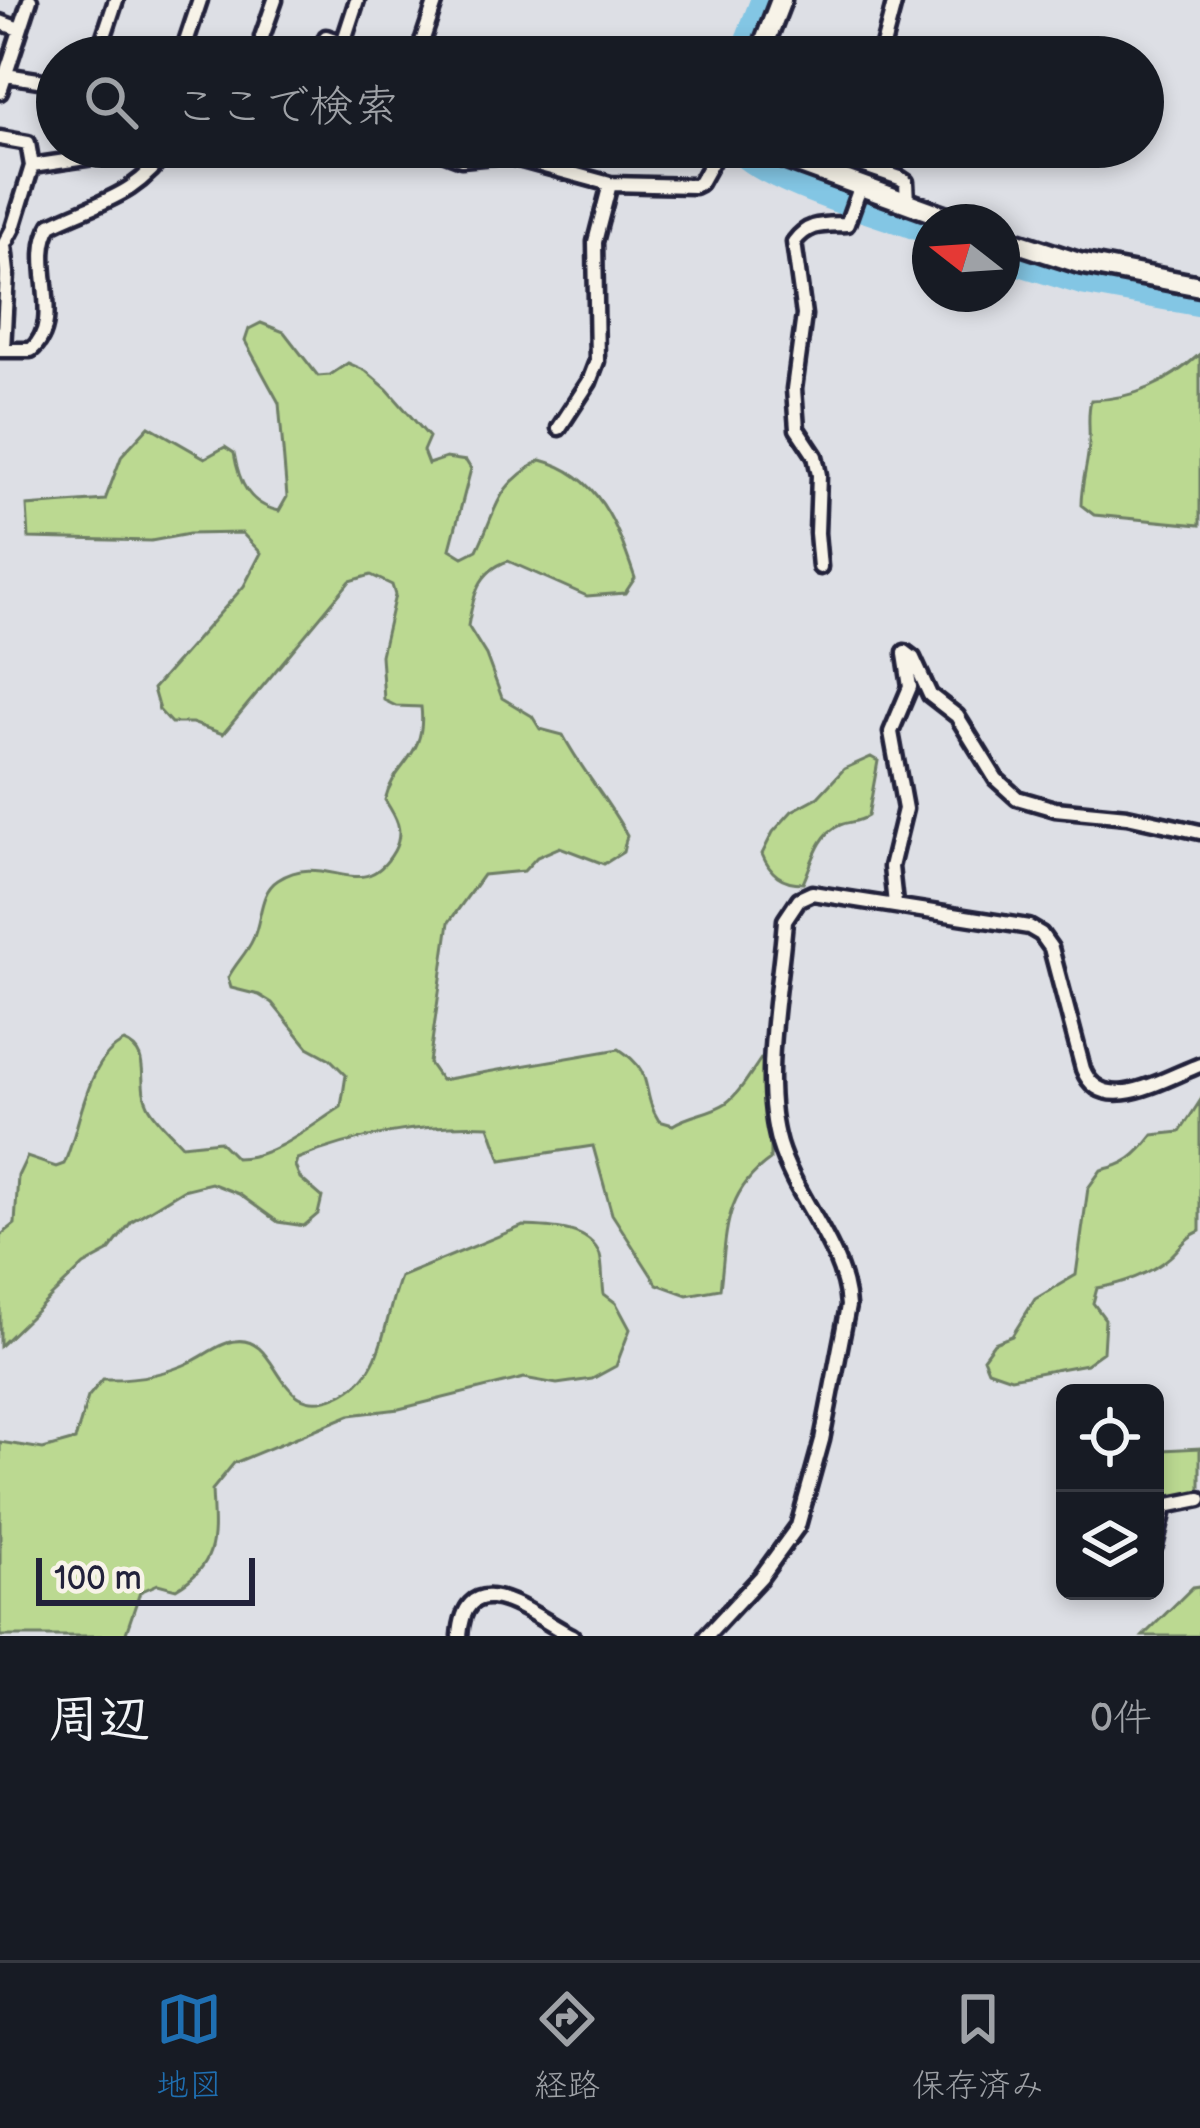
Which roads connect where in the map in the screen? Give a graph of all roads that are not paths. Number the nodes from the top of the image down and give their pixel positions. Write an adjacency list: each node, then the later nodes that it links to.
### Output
1 (30, 0): 10 (street)
2 (116, 0): 11 (street)
3 (200, 0): 12 (street)
4 (275, 0): 13 (street)
5 (357, 0): 14 (street)
6 (436, 0): 15 (street)
7 (781, 0): 16 (street)
8 (896, 0): 17 (street)
9 (0, 22): 10 (street)
10 (20, 29): 18 (street)
11 (104, 36)
12 (188, 36)
13 (262, 36)
14 (346, 36)
15 (424, 36)
16 (766, 36)
17 (886, 36)
18 (6, 75): 19 (street); 20 (street)
19 (36, 79)
20 (0, 92)
21 (0, 138): 23 (street)
22 (36, 165): 23 (street)
23 (32, 166): 34 (street)
24 (155, 168): 37 (street)
25 (552, 168): 29 (street)
26 (708, 168): 29 (street)
27 (810, 168): 30 (street)
28 (881, 168): 31 (street)
29 (610, 184): 38 (street)
30 (858, 195): 31 (street); 39 (street)
31 (907, 202): 32 (street)
32 (912, 204)
33 (1020, 244): 35 (street)
34 (2, 250): 36 (street)
35 (1200, 286)
36 (3, 312): 37 (street)
37 (2, 350)
38 (559, 428)
39 (820, 567)
40 (1200, 832): 41 (street)
41 (895, 904): 42 (street); 47 (street)
42 (1200, 1065)
43 (1200, 1499): 44 (street)
44 (1164, 1510)
45 (460, 1636): 46 (street)
46 (572, 1636)
47 (706, 1636)

